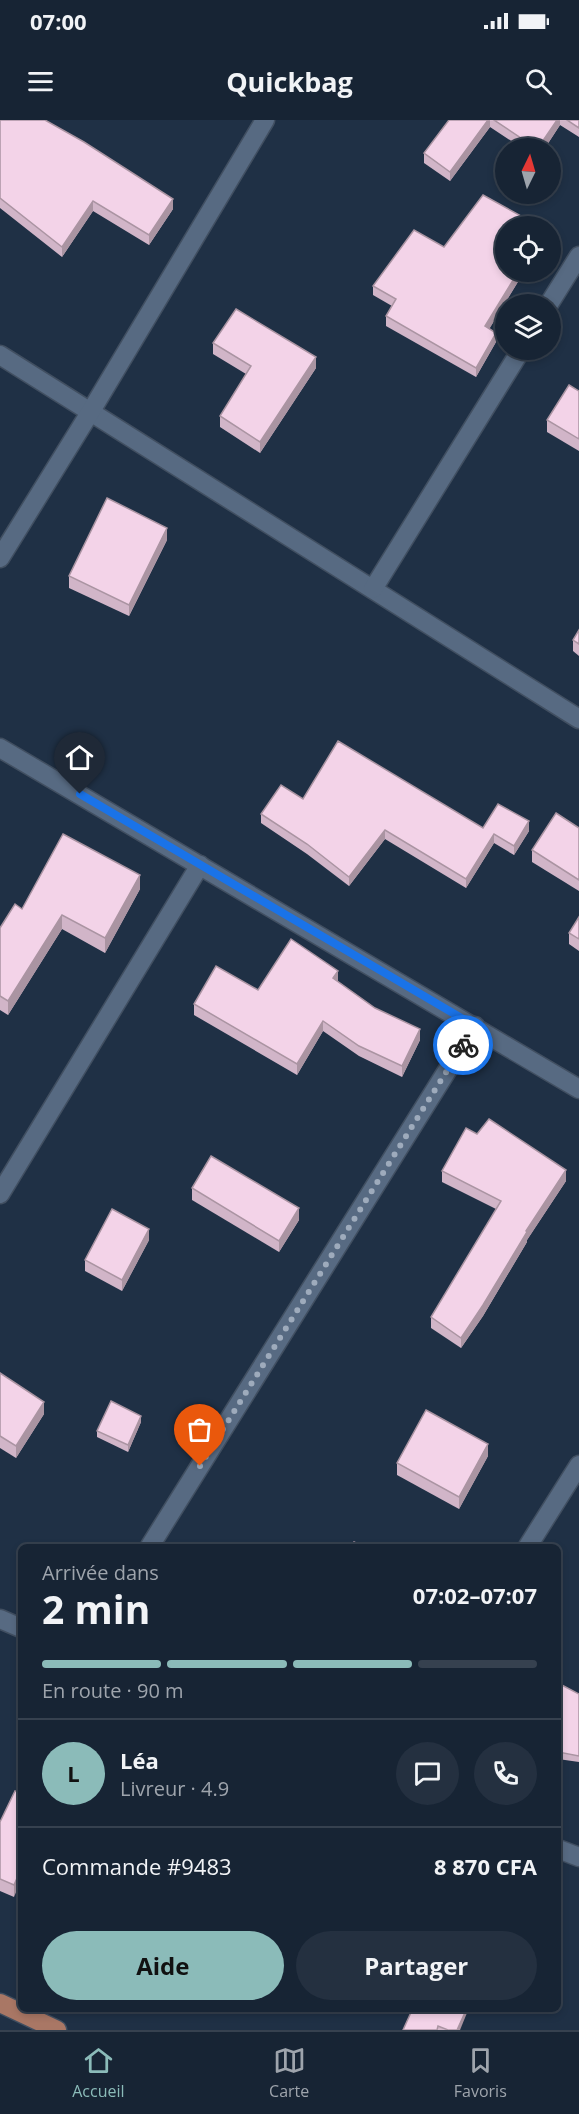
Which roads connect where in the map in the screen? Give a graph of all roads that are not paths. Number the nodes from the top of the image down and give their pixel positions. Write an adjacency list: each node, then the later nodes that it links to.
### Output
1 (265, 120): 6 (street)
2 (579, 256): 3 (street)
3 (555, 294)
4 (0, 355): 6 (street)
5 (515, 360): 8 (street)
6 (91, 411): 7 (street); 8 (street)
7 (0, 558)
8 (373, 589): 9 (street)
9 (579, 719)
10 (0, 747): 11 (street)
11 (200, 865): 12 (street); 14 (street)
12 (475, 1026): 13 (street); 16 (street)
13 (579, 1089)
14 (0, 1194)
15 (579, 1465): 17 (street)
16 (151, 1544)
17 (529, 1544)
18 (0, 1619): 19 (street)
19 (18, 1627)
20 (561, 1850): 21 (street)
21 (579, 1857)
22 (0, 2003): 23 (main road)
23 (18, 2012)
24 (19, 2012): 25 (main road)
25 (57, 2030)

